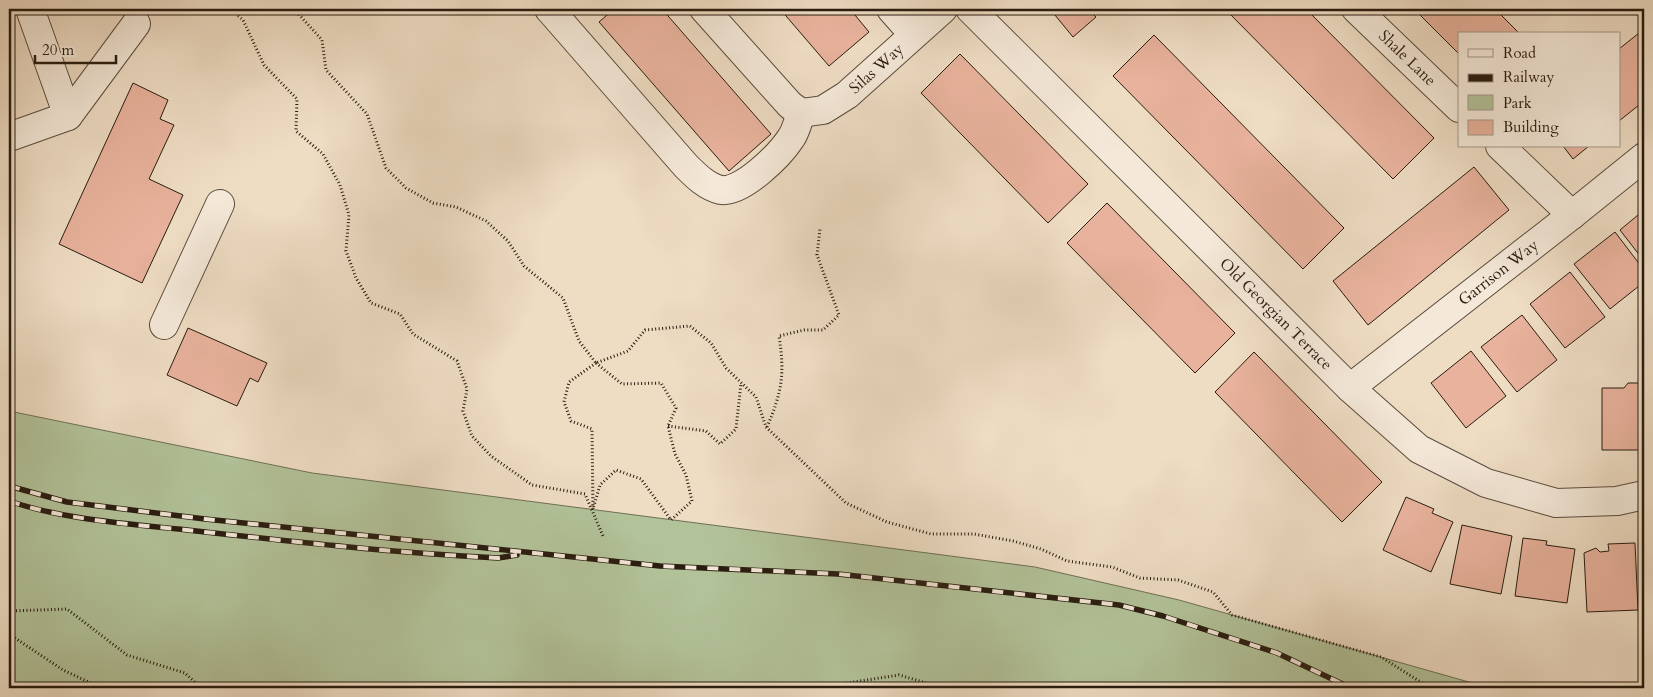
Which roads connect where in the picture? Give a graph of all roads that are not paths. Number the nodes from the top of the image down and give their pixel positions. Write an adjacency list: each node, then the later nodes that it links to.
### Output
1 (30, 9): 12 (street)
2 (549, 9): 11 (street)
3 (704, 9): 11 (street)
4 (891, 9): 9 (street)
5 (943, 9): 9 (street, Silas Way)
6 (970, 9): 19 (street, Old Georgian Terrace)
7 (1356, 9): 10 (street, Shale Lane)
8 (136, 24): 12 (street)
9 (913, 34): 11 (street, Silas Way)
10 (1458, 107)
11 (801, 113)
12 (68, 116): 13 (street)
13 (9, 137)
14 (1502, 148): 17 (street)
15 (1644, 157): 17 (street, Garrison Way)
16 (220, 204): 18 (street)
17 (1572, 216): 19 (street, Garrison Way)
18 (164, 325)
19 (1350, 388): 20 (street, Old Georgian Terrace)
20 (1644, 495)

